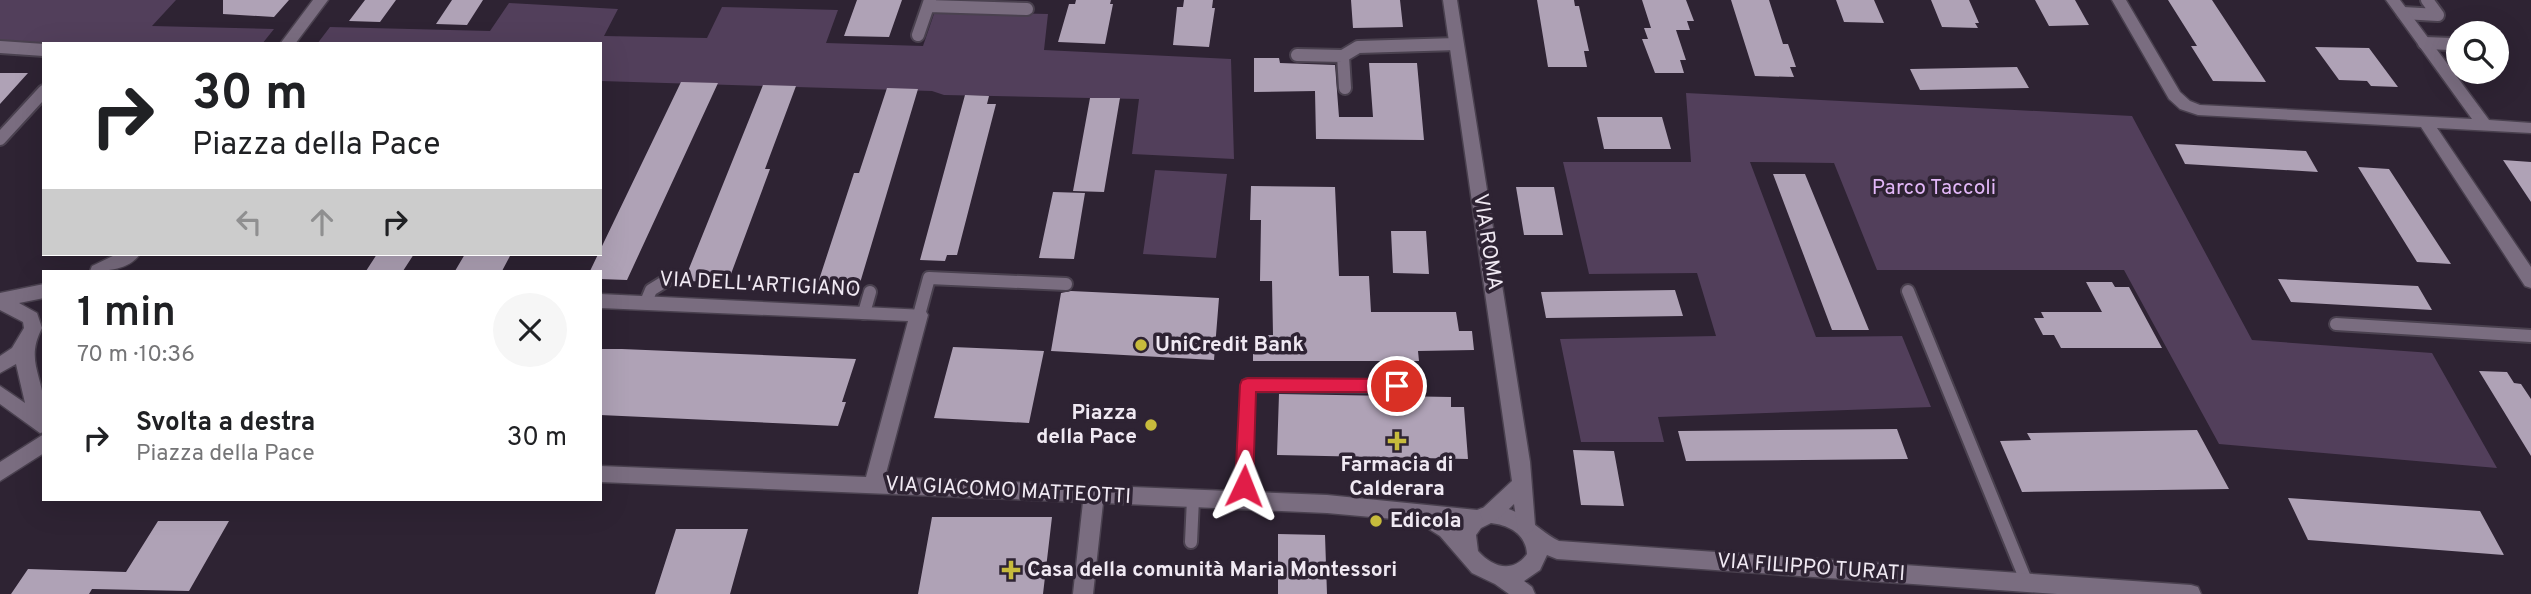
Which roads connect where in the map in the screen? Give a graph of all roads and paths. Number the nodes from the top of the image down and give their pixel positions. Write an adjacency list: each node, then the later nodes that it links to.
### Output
1 (321, 0): 9 (street)
2 (1450, 0): 11 (street, VIA ROMA)
3 (2119, 0): 19 (street)
4 (2427, 0): 6 (lane)
5 (929, 3): 7 (lane); 8 (lane)
6 (2398, 6): 10 (street)
7 (1027, 9)
8 (918, 35)
9 (289, 42)
10 (2424, 43): 12 (lane); 20 (street)
11 (1457, 44): 16 (lane); 47 (street, VIA ROMA)
12 (2446, 44)
13 (0, 47): 14 (lane)
14 (42, 50)
15 (1297, 55): 16 (lane)
16 (1343, 55): 17 (lane)
17 (1345, 88)
18 (42, 93): 22 (lane)
19 (2425, 122): 20 (street); 28 (street)
20 (2484, 125): 21 (street)
21 (2531, 128)
22 (0, 139)
23 (128, 256): 25 (street)
24 (130, 256): 26 (street)
25 (100, 270)
26 (116, 270)
27 (671, 277): 35 (lane)
28 (2531, 281)
29 (1066, 284): 37 (lane)
30 (1908, 291): 60 (lane)
31 (42, 292): 34 (street)
32 (870, 292): 36 (lane)
33 (602, 301): 35 (street, VIA DELL'ARTIGIANO)
34 (0, 302): 39 (street)
35 (646, 302): 36 (street, VIA DELL'ARTIGIANO)
36 (864, 313): 37 (street, VIA DELL'ARTIGIANO)
37 (919, 315): 48 (street)
38 (2336, 324): 40 (lane)
39 (34, 329): 41 (street); 44 (street)
40 (2531, 336)
41 (0, 366)
42 (1397, 386): 51 (lane)
43 (0, 394): 44 (street)
44 (42, 433): 45 (street)
45 (0, 472)
46 (602, 474): 48 (street, VIA GIACOMO MATTEOTTI)
47 (1522, 484): 53 (street); 54 (street, VIA ROMA)
48 (873, 485): 49 (street, VIA GIACOMO MATTEOTTI)
49 (1094, 494): 50 (street, VIA GIACOMO MATTEOTTI); 61 (street)
50 (1193, 499): 51 (street, VIA GIACOMO MATTEOTTI); 55 (lane)
51 (1243, 501): 52 (street, VIA GIACOMO MATTEOTTI)
52 (1416, 511): 53 (street, VIA GIACOMO MATTEOTTI); 56 (street, VIA GIACOMO MATTEOTTI)
53 (1484, 517): 54 (street); 56 (street)
54 (1530, 531): 57 (street, VIA FILIPPO TURATI); 58 (street)
55 (1191, 542)
56 (1465, 550): 59 (street)
57 (1558, 550): 58 (street, VIA FILIPPO TURATI); 60 (street, VIA FILIPPO TURATI)
58 (1531, 564): 59 (street); 63 (street)
59 (1502, 578): 62 (street)
60 (2027, 583): 64 (street, VIA FILIPPO TURATI)
61 (1083, 594)
62 (1525, 594)
63 (1537, 594)
64 (2191, 594)

